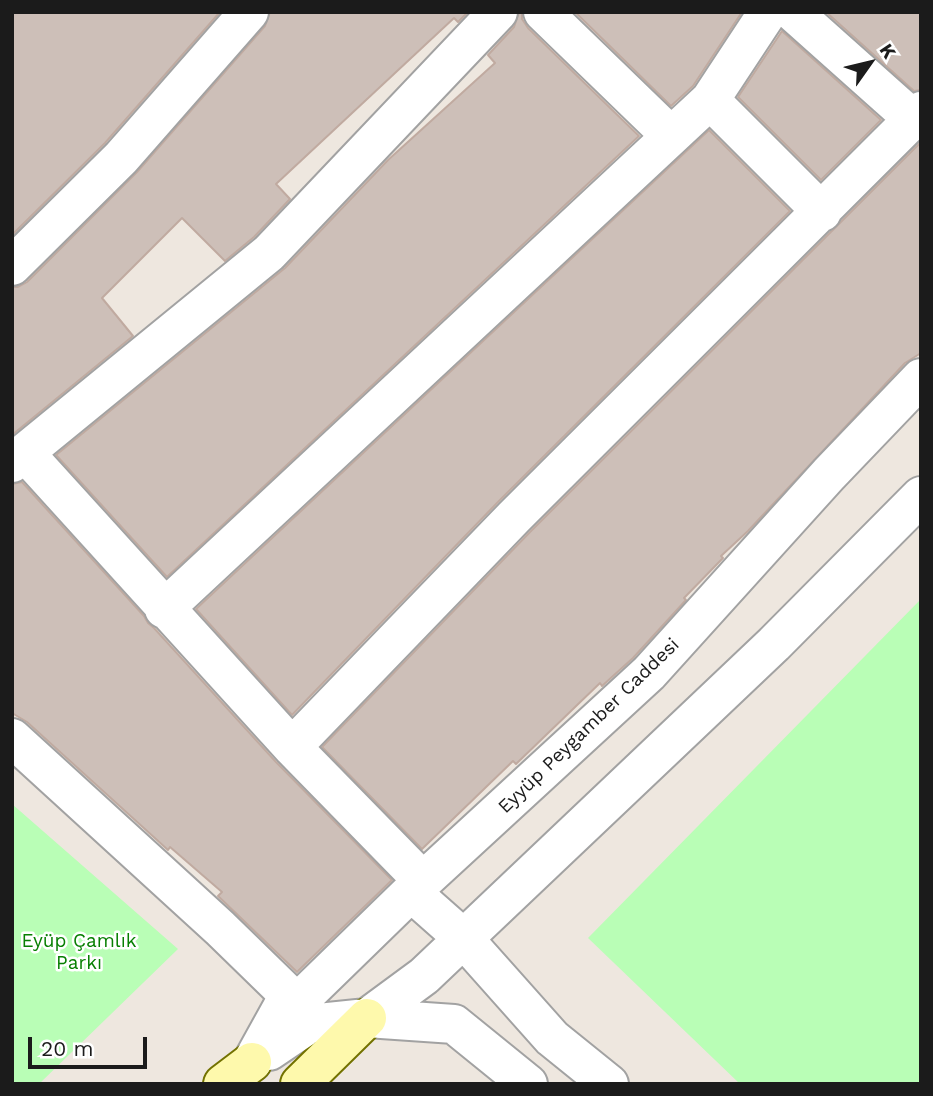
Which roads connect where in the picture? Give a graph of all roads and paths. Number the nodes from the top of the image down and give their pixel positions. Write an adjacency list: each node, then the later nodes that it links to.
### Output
1 (249, 12): 10 (street)
2 (498, 12): 12 (street)
3 (543, 12): 8 (street)
4 (768, 12): 6 (street)
5 (793, 12): 7 (street)
6 (710, 100): 8 (street); 9 (street)
7 (917, 115): 9 (street)
8 (671, 136): 14 (street)
9 (822, 212): 16 (street)
10 (12, 266)
11 (921, 377): 17 (street, Eyyüp Peygamber Caddesi)
12 (19, 459): 14 (street)
13 (921, 496): 18 (street, Eyyüp Peygamber Caddesi)
14 (164, 609): 16 (street)
15 (12, 738): 19 (street)
16 (292, 747): 17 (street)
17 (417, 886): 18 (street); 19 (street, Eyyüp Peygamber Caddesi)
18 (463, 938): 20 (street, Eyyüp Peygamber Caddesi); 24 (street)
19 (297, 1003): 21 (street, Eyyüp Peygamber Caddesi)
20 (366, 1018): 21 (street, Eyyüp Peygamber Caddesi); 22 (main road, Eyyüp Peygamber Caddesi); 23 (street)
21 (238, 1073)
22 (300, 1084)
23 (528, 1084)
24 (609, 1084)

